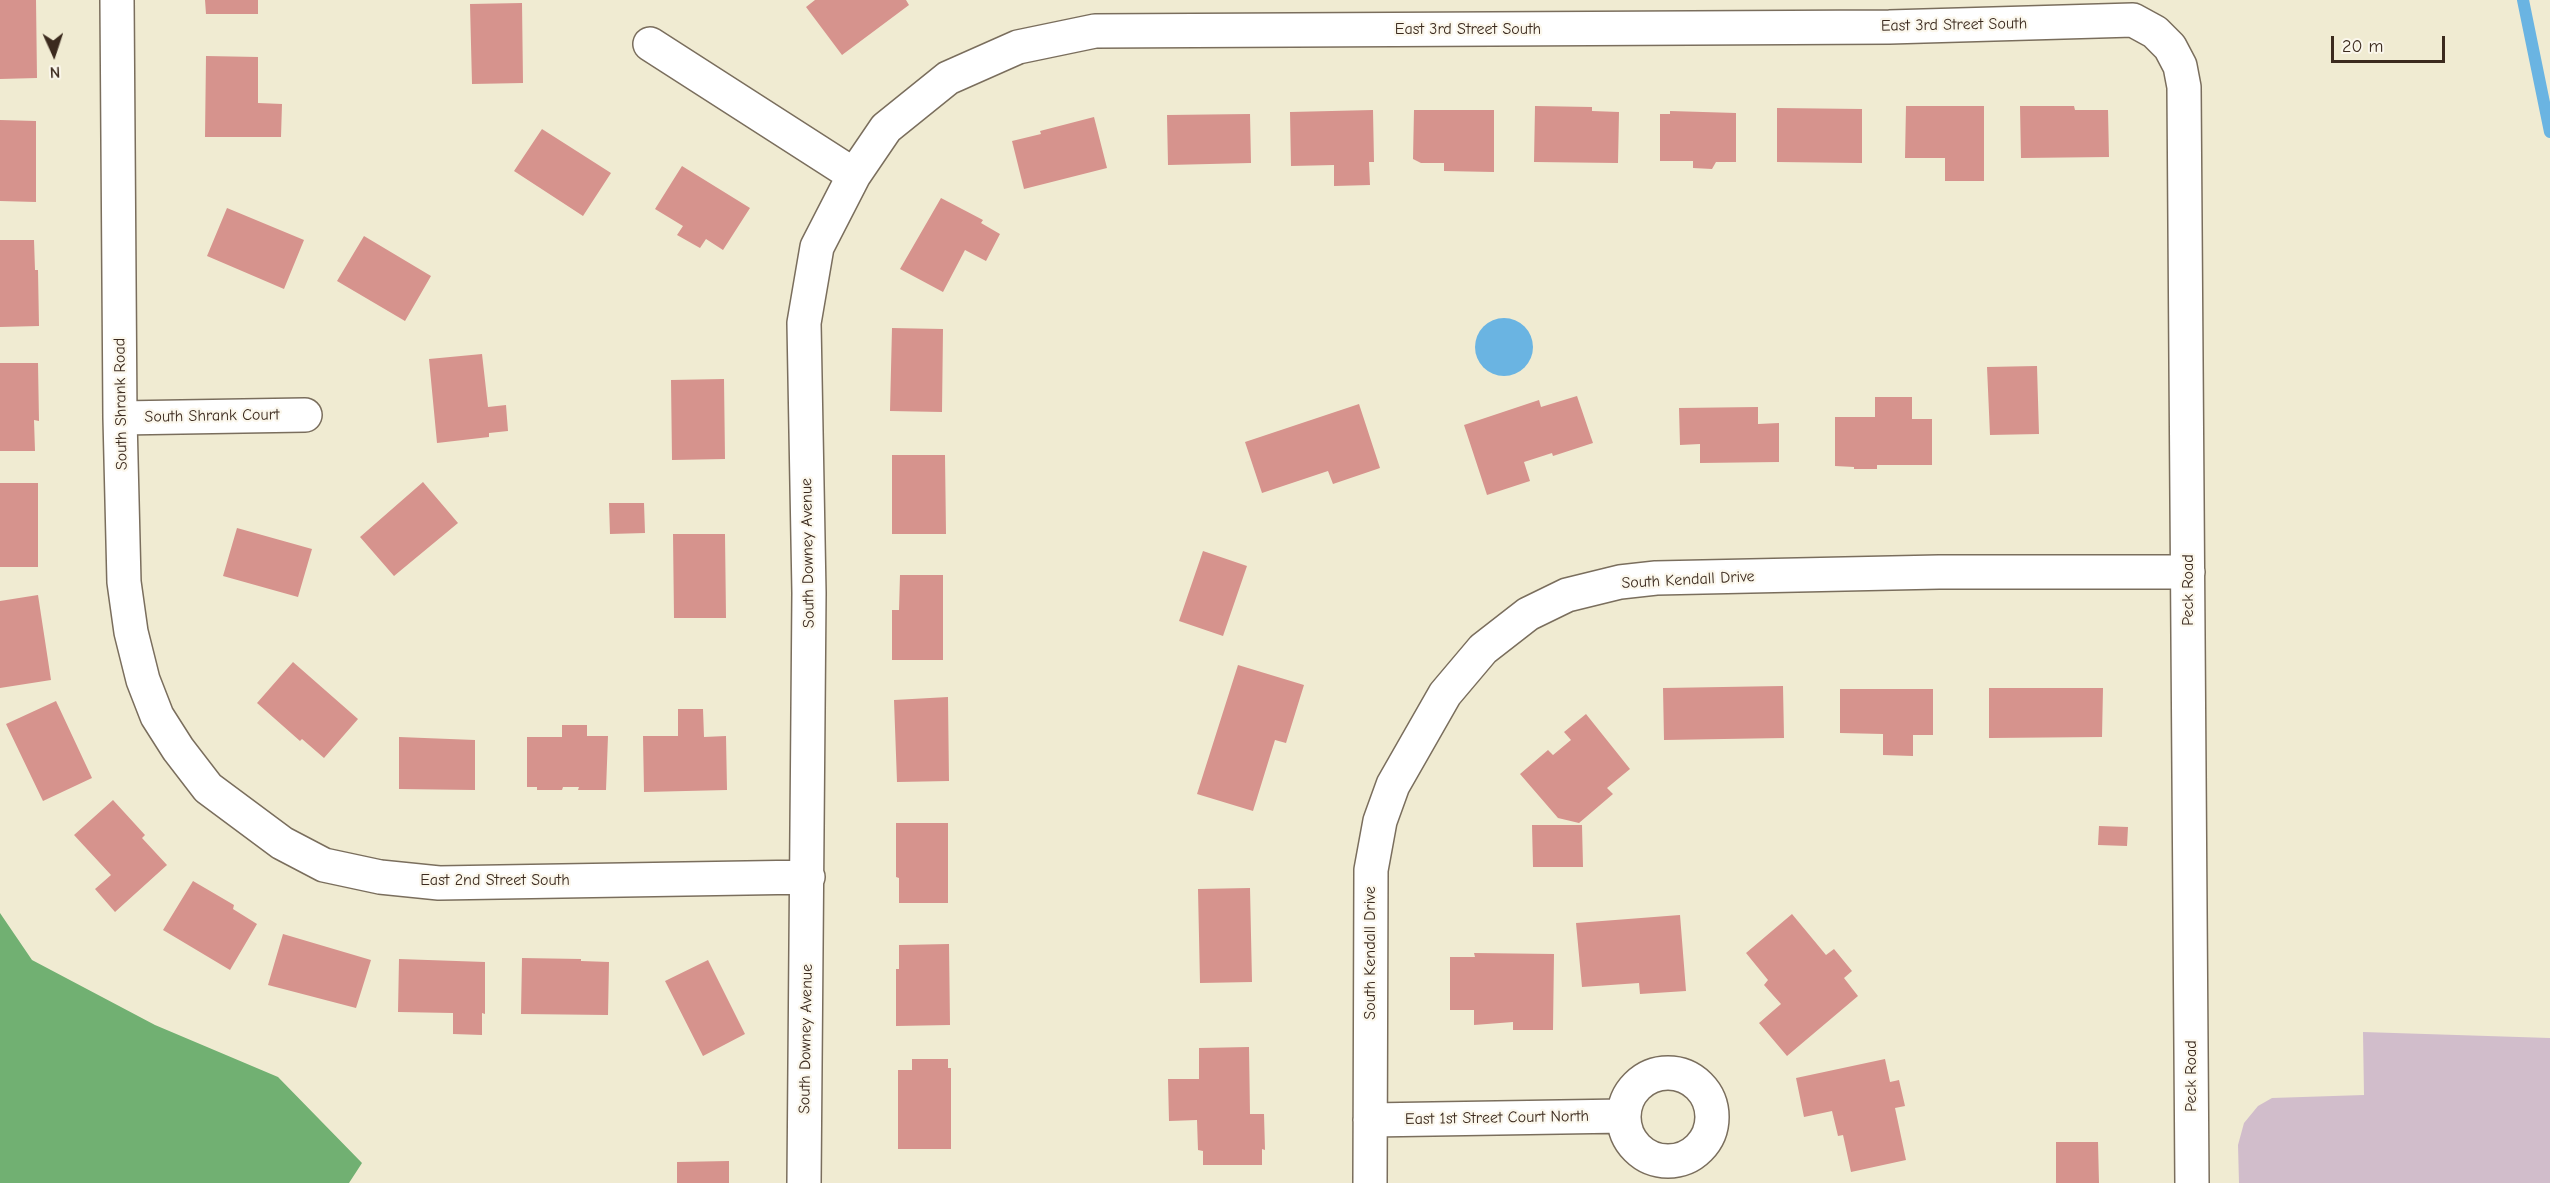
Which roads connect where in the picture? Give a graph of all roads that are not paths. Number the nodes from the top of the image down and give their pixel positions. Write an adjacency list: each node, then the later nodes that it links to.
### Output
1 (117, 0): 7 (street, South Shrank Road)
2 (1889, 13): 3 (street, East 3rd Street South); 5 (street, East 3rd Street South)
3 (2133, 20): 8 (street, Peck Road)
4 (650, 44): 5 (street)
5 (854, 175): 10 (street, South Downey Avenue)
6 (305, 414): 7 (street, South Shrank Court)
7 (120, 418): 9 (street, South Shrank Road)
8 (2188, 572): 12 (street, South Kendall Drive); 15 (street, Peck Road)
9 (208, 788): 10 (street, East 2nd Street South)
10 (808, 877): 13 (street, South Downey Avenue)
11 (1624, 1116): 12 (street, East 1st Street Court North)
12 (1370, 1120): 14 (street, South Kendall Drive)
13 (804, 1183)
14 (1370, 1183)
15 (2192, 1183)

